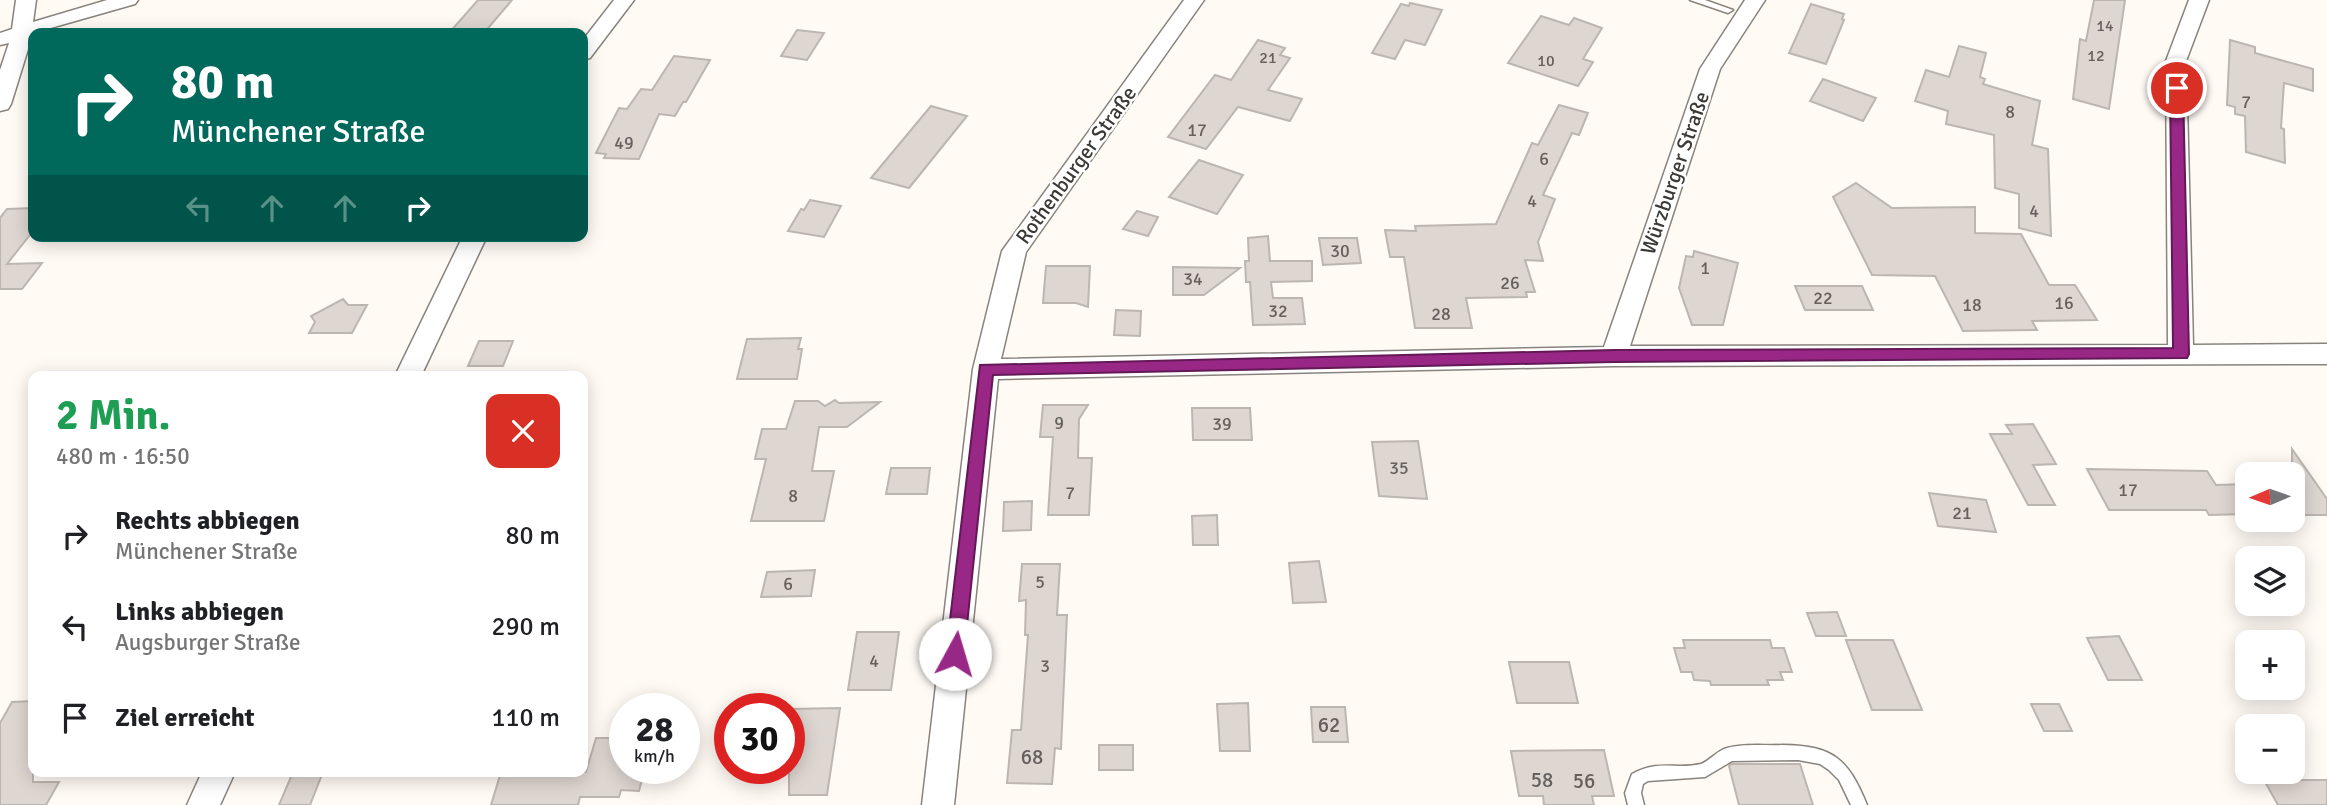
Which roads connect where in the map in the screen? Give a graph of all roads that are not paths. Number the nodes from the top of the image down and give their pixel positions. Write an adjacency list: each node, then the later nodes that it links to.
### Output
1 (26, 0): 11 (street)
2 (128, 0): 9 (street)
3 (624, 0): 13 (street)
4 (1194, 0): 19 (street, Rothenburger Straße)
5 (1695, 0): 8 (lane)
6 (1755, 0): 18 (street, Würzburger Straße)
7 (2199, 0): 16 (street)
8 (1728, 10)
9 (38, 28)
10 (28, 31): 11 (street)
11 (22, 33): 12 (street); 14 (street)
12 (0, 39)
13 (588, 47)
14 (0, 104)
15 (472, 242): 20 (street)
16 (2181, 354): 17 (street); 18 (street)
17 (2327, 354)
18 (1614, 356): 19 (street)
19 (986, 369): 23 (street, Rothenburger Straße)
20 (410, 371)
21 (217, 777): 22 (street)
22 (203, 805)
23 (938, 805)
24 (1636, 805): 25 (lane)
25 (1859, 805)

